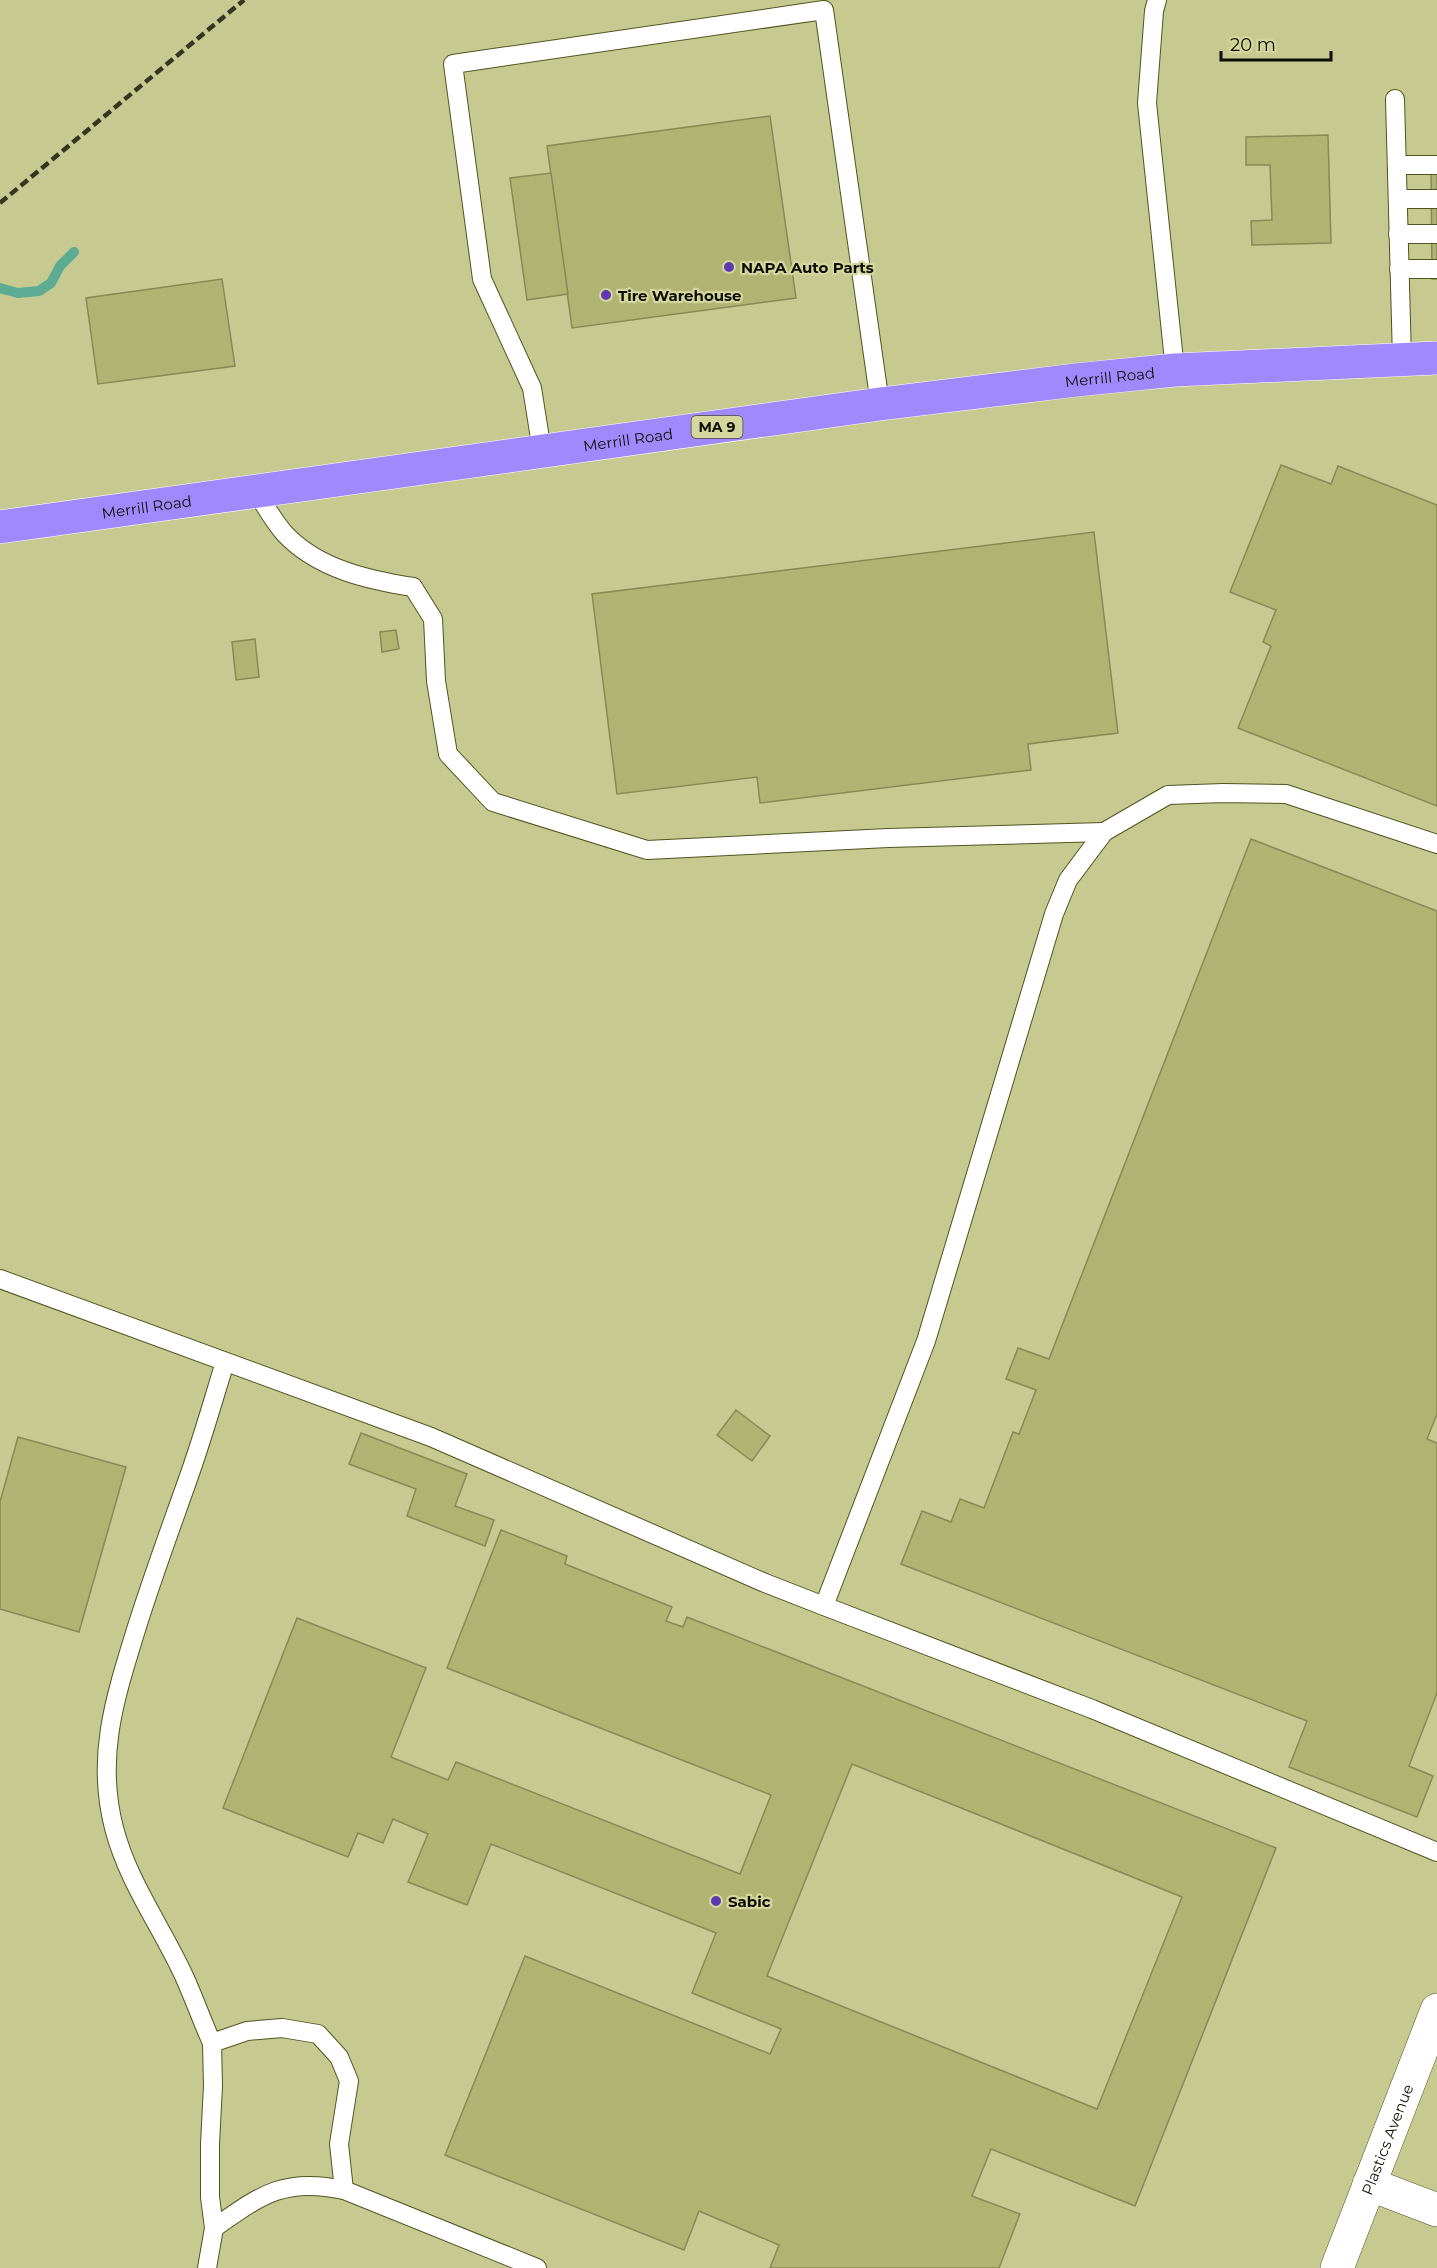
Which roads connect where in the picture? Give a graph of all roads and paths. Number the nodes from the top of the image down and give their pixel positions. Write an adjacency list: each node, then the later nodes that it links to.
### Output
1 (1157, 0): 13 (lane)
2 (1395, 99): 3 (lane)
3 (1397, 165): 4 (lane); 5 (lane)
4 (1437, 165)
5 (1398, 199): 6 (lane); 7 (lane)
6 (1437, 199)
7 (1398, 234): 8 (lane); 9 (lane)
8 (1437, 234)
9 (1399, 269): 10 (lane); 12 (lane)
10 (1437, 269)
11 (1437, 358): 12 (highway, Merrill Road / MA 9)
12 (1402, 359): 13 (highway, Merrill Road / MA 9)
13 (1175, 370): 14 (highway, Merrill Road / MA 9)
14 (880, 404): 15 (highway, Merrill Road / MA 9); 15 (lane)
15 (542, 451): 16 (highway, Merrill Road / MA 9)
16 (256, 492): 17 (highway, Merrill Road / MA 9); 18 (lane)
17 (0, 528)
18 (1104, 832): 19 (lane); 22 (lane)
19 (1437, 844)
20 (0, 1279): 21 (lane)
21 (225, 1362): 22 (lane); 25 (lane)
22 (824, 1606): 23 (lane)
23 (1437, 1852)
24 (1437, 2010): 26 (street, Plastics Avenue)
25 (212, 2043): 27 (lane); 29 (lane)
26 (1369, 2184): 28 (street); 32 (street, Plastics Avenue)
27 (344, 2190): 29 (lane); 31 (lane)
28 (1437, 2210)
29 (214, 2228): 30 (lane)
30 (207, 2268)
31 (537, 2268)
32 (1336, 2268)

